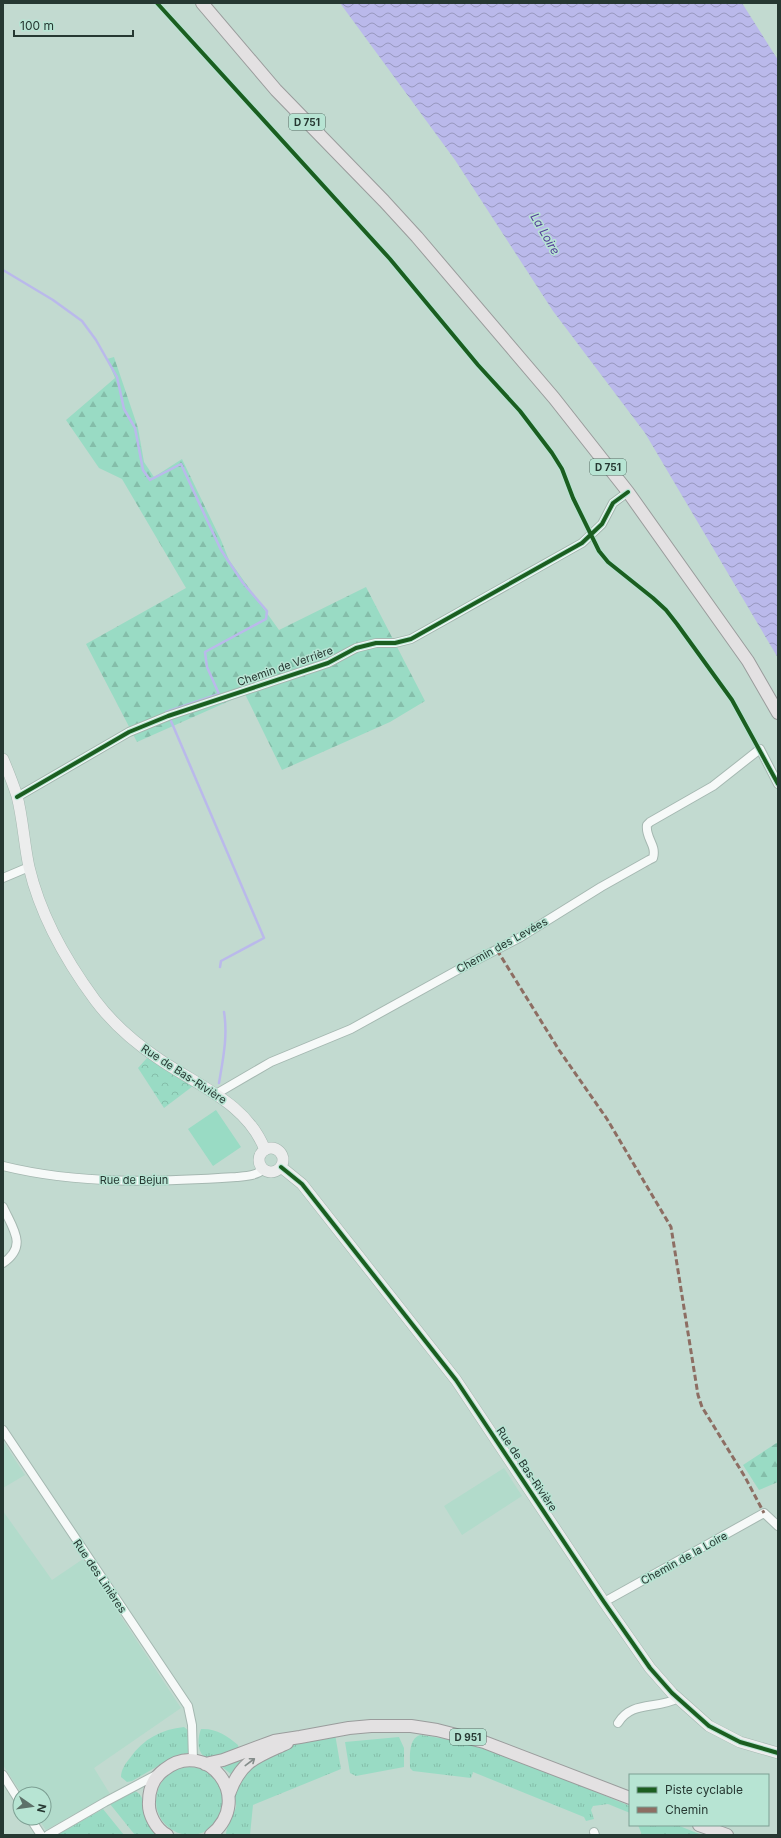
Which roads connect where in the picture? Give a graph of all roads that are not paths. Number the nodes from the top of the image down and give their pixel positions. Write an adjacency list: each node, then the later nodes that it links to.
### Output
1 (202, 3): 2 (main road, D 751)
2 (628, 492): 3 (main road, D 751); 6 (street, Chemin de Verrière)
3 (778, 713)
4 (3, 759): 6 (street, Rue de Bas-Rivière)
5 (778, 784): 9 (street, Chemin des Levées)
6 (17, 796): 7 (street, Rue de Bas-Rivière)
7 (29, 867): 8 (street); 9 (street, Rue de Bas-Rivière)
8 (3, 878)
9 (216, 1094): 10 (street, Rue de Bas-Rivière)
10 (265, 1150): 12 (street); 13 (street)
11 (3, 1166): 13 (street, Rue de Bejun)
12 (281, 1167): 13 (street); 18 (street, Rue de Bas-Rivière)
13 (264, 1169)
14 (3, 1207): 15 (street)
15 (3, 1263)
16 (3, 1430): 23 (street, Rue des Linières)
17 (778, 1526): 18 (street, Chemin de la Loire)
18 (604, 1602): 19 (street, Rue de Bas-Rivière)
19 (678, 1698): 20 (street); 22 (street, Rue de Bas-Rivière)
20 (618, 1723)
21 (300, 1738): 24 (main road, D 951); 30 (main road, D 951, one-way to 21); 31 (main road, D 951)
22 (778, 1753)
23 (193, 1761): 24 (main road); 25 (main road)
24 (205, 1764): 30 (main road)
25 (159, 1774): 27 (street); 29 (main road)
26 (3, 1775): 28 (street)
27 (135, 1786): 29 (street); 36 (street)
28 (12, 1789)
29 (149, 1794): 37 (main road)
30 (229, 1794): 34 (main road)
31 (629, 1798)
32 (35, 1826): 35 (street)
33 (702, 1826): 39 (main road)
34 (223, 1829): 38 (main road)
35 (41, 1835)
36 (48, 1835)
37 (167, 1835)
38 (211, 1835)
39 (727, 1835)

